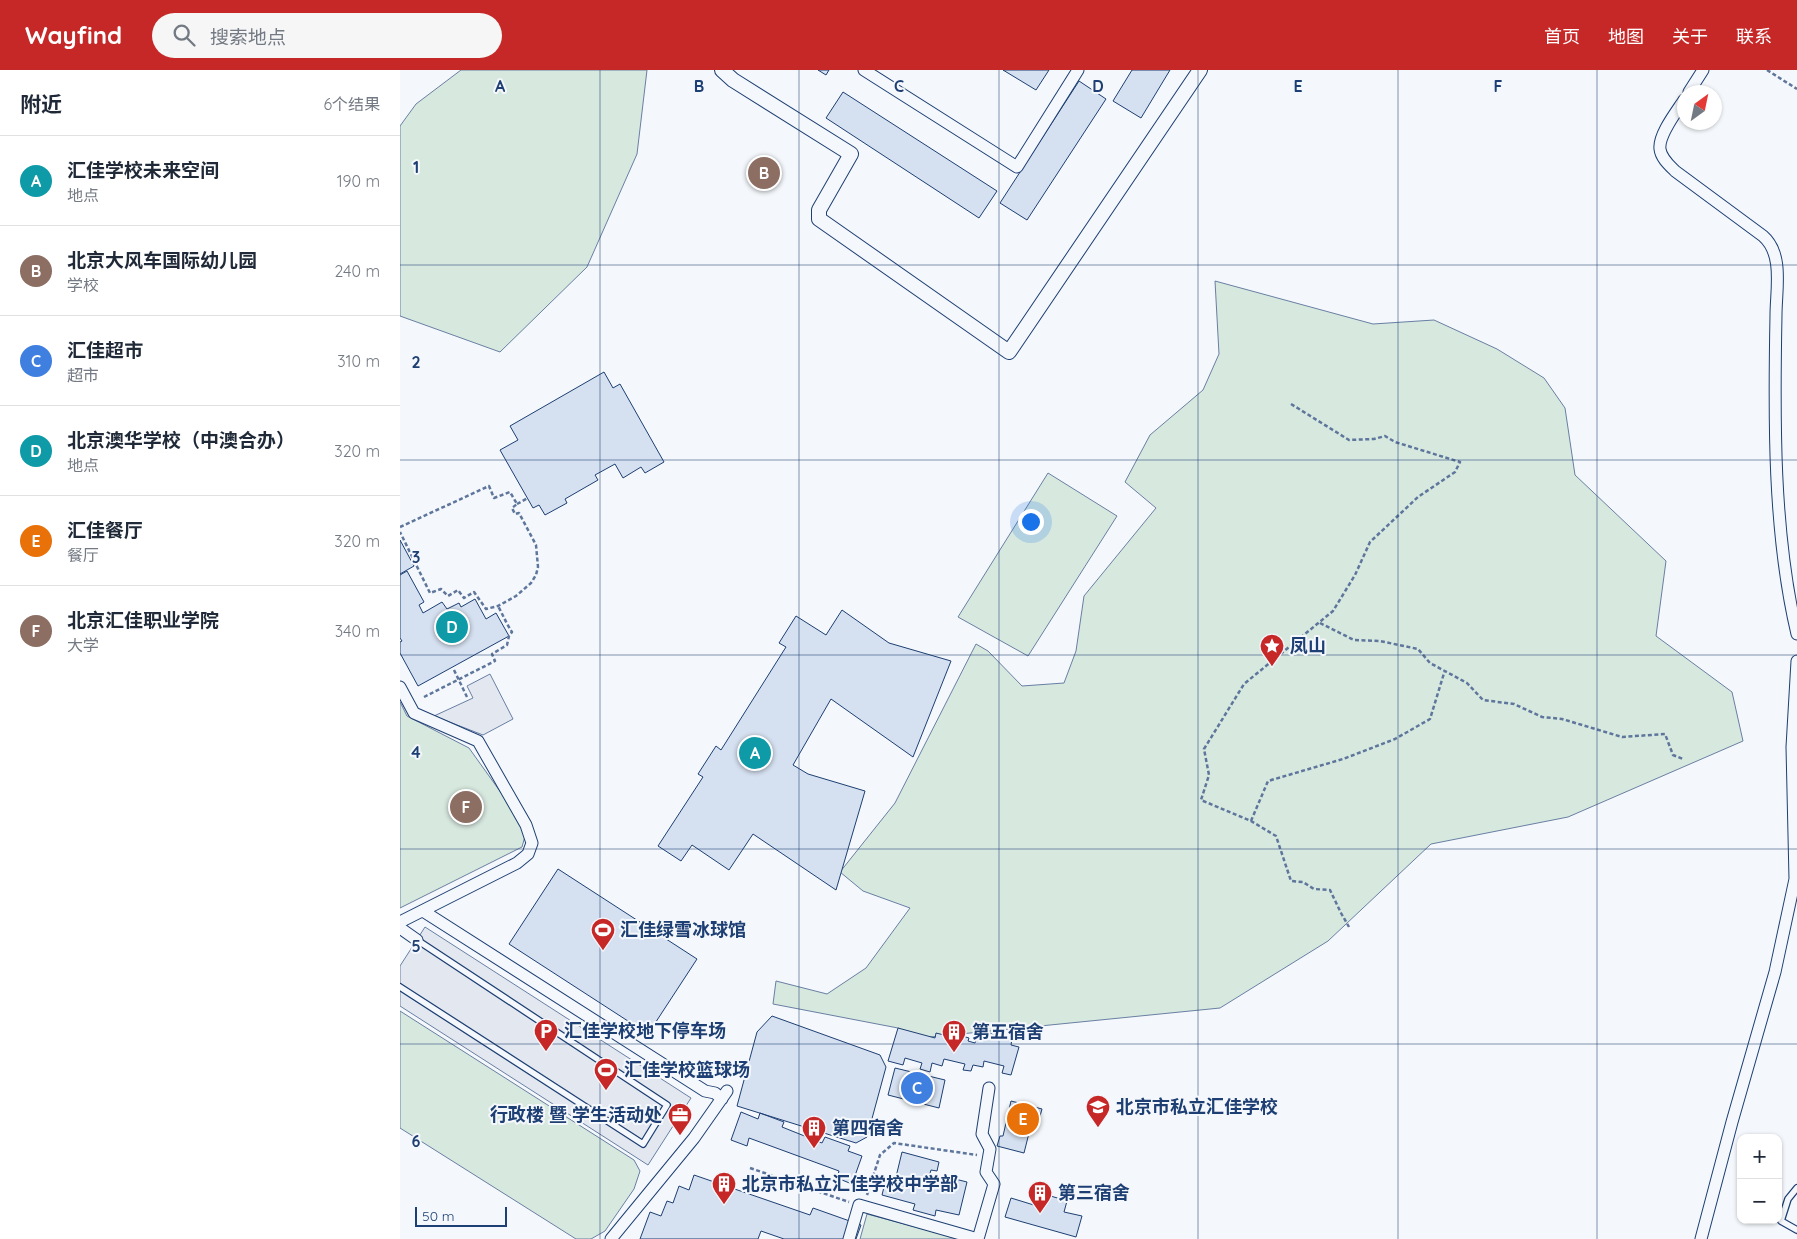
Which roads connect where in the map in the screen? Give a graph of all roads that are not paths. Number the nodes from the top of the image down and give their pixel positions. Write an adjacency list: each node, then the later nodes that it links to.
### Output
1 (722, 70): 4 (street)
2 (864, 70): 3 (street)
3 (1078, 70)
4 (1200, 70)
5 (1703, 70): 6 (street)
6 (1694, 85)
7 (1677, 111): 8 (street)
8 (1797, 634)
9 (1797, 662): 22 (street)
10 (400, 687): 11 (street)
11 (423, 911): 12 (street); 19 (street)
12 (400, 922)
13 (400, 928): 14 (street)
14 (417, 940): 15 (lane)
15 (400, 987)
16 (989, 1088): 21 (street)
17 (1797, 1188): 18 (lane)
18 (1797, 1230)
19 (611, 1239)
20 (849, 1239): 21 (street)
21 (978, 1239)
22 (1701, 1239)

